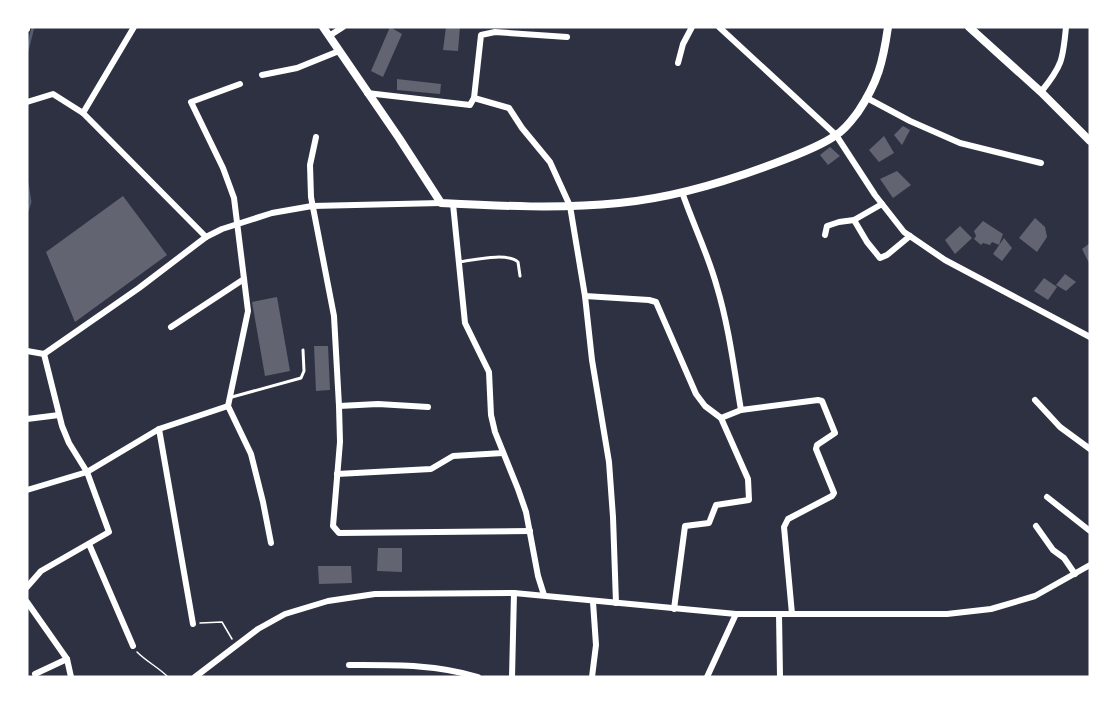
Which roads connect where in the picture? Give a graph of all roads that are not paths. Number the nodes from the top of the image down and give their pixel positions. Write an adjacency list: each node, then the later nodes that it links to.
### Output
1 (134, 27): 21 (street)
2 (323, 27): 10 (main road)
3 (343, 27): 10 (street)
4 (692, 27): 13 (street)
5 (719, 27): 22 (street)
6 (888, 27): 19 (main road)
7 (969, 27): 16 (main road)
8 (1066, 27): 16 (street)
9 (495, 29): 11 (street); 18 (street)
10 (329, 36): 12 (main road)
11 (567, 37)
12 (339, 51): 14 (street); 17 (main road)
13 (678, 63)
14 (262, 75)
15 (240, 84): 33 (street)
16 (1041, 92): 24 (main road)
17 (367, 93): 18 (street); 27 (main road)
18 (474, 98): 31 (street)
19 (867, 98): 22 (main road); 25 (street)
20 (27, 102): 21 (street)
21 (83, 113): 36 (street)
22 (837, 135): 26 (main road); 29 (street)
23 (316, 137): 30 (street)
24 (1090, 141)
25 (1041, 164)
26 (682, 192): 31 (main road); 51 (street)
27 (441, 203): 28 (main road); 30 (street)
28 (453, 204): 31 (main road); 37 (street)
29 (882, 204): 32 (street); 35 (street)
30 (312, 206): 33 (street); 49 (street)
31 (570, 206): 40 (street)
32 (854, 220): 34 (street); 35 (street)
33 (237, 224): 36 (street); 39 (street)
34 (825, 235)
35 (910, 236): 42 (street)
36 (207, 237): 45 (street)
37 (459, 262): 38 (lane); 57 (street)
38 (520, 276)
39 (244, 279): 41 (street); 46 (street)
40 (585, 296): 53 (street); 74 (street)
41 (171, 327)
42 (1090, 337)
43 (303, 350): 46 (lane)
44 (27, 351): 45 (street)
45 (44, 354): 52 (street)
46 (230, 397): 48 (street)
47 (1035, 399): 56 (street)
48 (228, 406): 55 (street); 65 (street)
49 (339, 406): 50 (street); 59 (street)
50 (428, 407)
51 (741, 410): 53 (street); 78 (street)
52 (59, 415): 54 (street); 58 (street)
53 (721, 418): 75 (street)
54 (27, 419)
55 (159, 429): 58 (street); 79 (street)
56 (1090, 449)
57 (503, 453): 59 (street); 63 (street)
58 (87, 472): 60 (street); 66 (street)
59 (337, 474): 63 (street)
60 (27, 490)
61 (1047, 497): 64 (street)
62 (1036, 525): 68 (street)
63 (530, 531): 71 (street)
64 (1090, 531)
65 (271, 543)
66 (89, 544): 69 (street); 80 (street)
67 (1090, 565): 68 (street)
68 (1075, 574): 78 (street)
69 (27, 587)
70 (514, 593): 71 (street); 86 (street); 89 (street)
71 (544, 595): 73 (street)
72 (27, 602): 81 (street)
73 (593, 602): 74 (street); 90 (street)
74 (616, 603): 75 (street)
75 (674, 609): 76 (street)
76 (736, 614): 77 (street); 91 (street)
77 (779, 614): 78 (street); 92 (street)
78 (792, 614)
79 (193, 624)
80 (133, 646)
81 (67, 659): 84 (street); 85 (street)
82 (350, 665): 83 (street)
83 (453, 669): 87 (street); 88 (street)
84 (34, 674)
85 (71, 677)
86 (195, 677)
87 (450, 677)
88 (478, 677)
89 (512, 677)
90 (592, 677)
91 (707, 677)
92 (780, 677)

